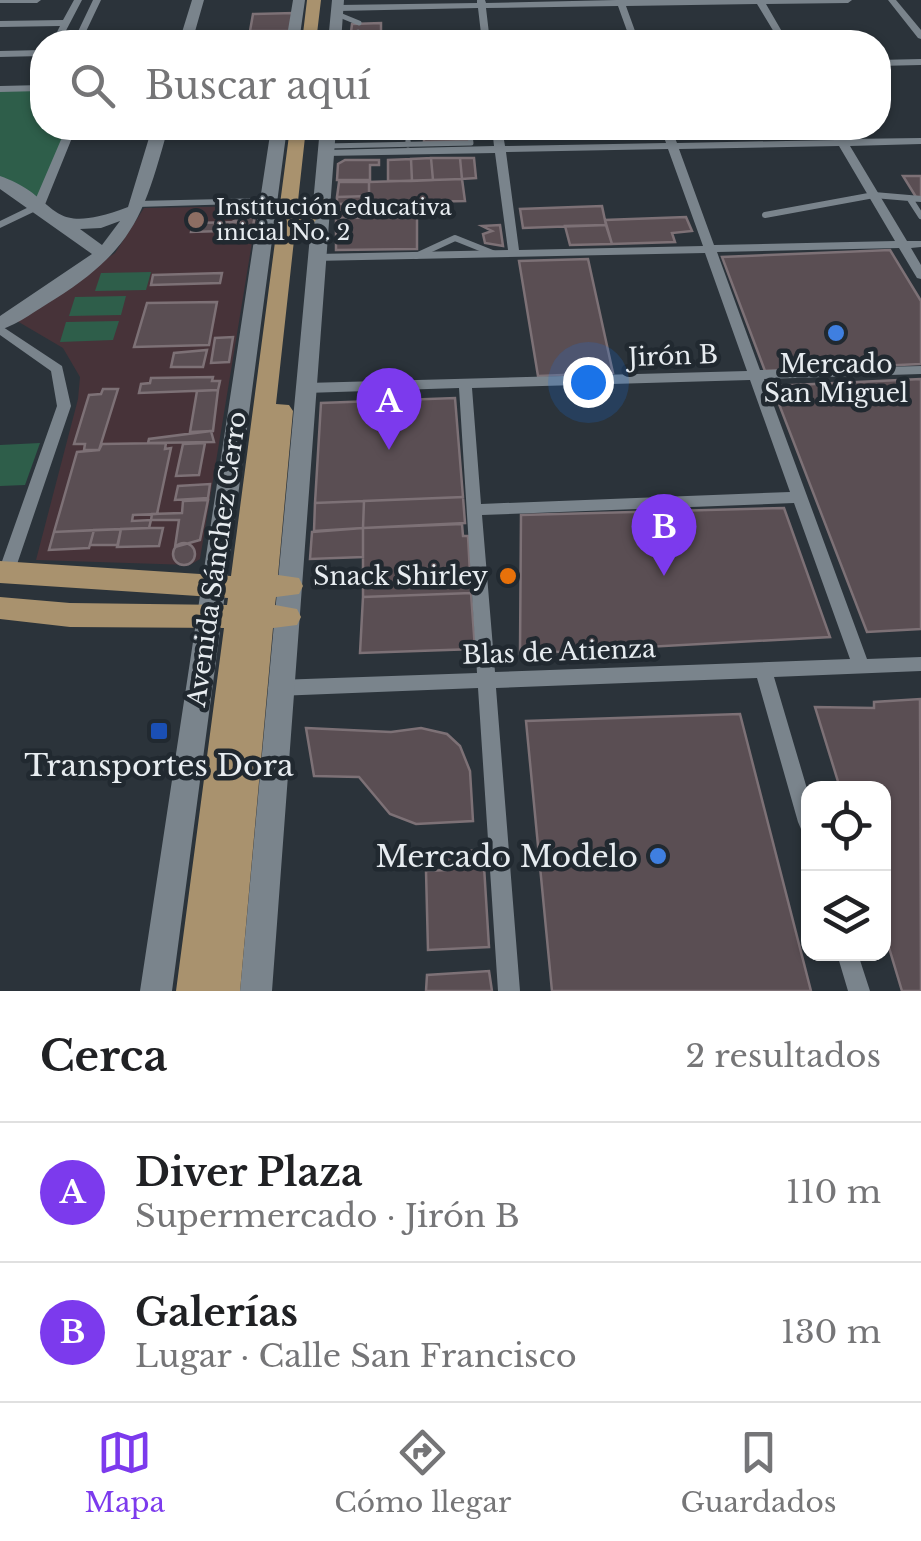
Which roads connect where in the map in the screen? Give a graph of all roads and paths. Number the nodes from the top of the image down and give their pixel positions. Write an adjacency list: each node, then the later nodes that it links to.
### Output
1 (0, 0): 2 (street)
2 (37, 0)
3 (78, 0): 15 (street)
4 (97, 0): 18 (street)
5 (198, 0): 19 (main road)
6 (299, 0): 20 (main road)
7 (314, 0): 21 (main road)
8 (848, 0): 10 (street)
9 (892, 0): 25 (street)
10 (759, 1): 11 (street); 24 (street)
11 (621, 2): 12 (street); 23 (street)
12 (481, 3): 13 (street); 22 (street)
13 (334, 6): 16 (lane)
14 (0, 24): 15 (street)
15 (66, 24): 17 (street)
16 (359, 24)
17 (63, 30)
18 (83, 30)
19 (189, 30)
20 (294, 30)
21 (321, 30)
22 (484, 30)
23 (631, 30)
24 (777, 30)
25 (921, 36)
26 (0, 54): 27 (street)
27 (30, 54)
28 (921, 62): 29 (street)
29 (891, 63)
30 (30, 89): 31 (street)
31 (0, 90)
32 (66, 140): 56 (street)
33 (156, 140): 57 (main road)
34 (276, 140): 54 (main road, Avenida Sánchez Cerro)
35 (297, 140): 78 (main road, Avenida Sánchez Cerro)
36 (322, 140): 55 (main road, Avenida Sánchez Cerro)
37 (322, 140): 62 (main road, Avenida Sánchez Cerro)
38 (338, 140): 49 (street)
39 (339, 140): 47 (lane)
40 (408, 140): 47 (lane)
41 (471, 140): 47 (lane)
42 (499, 140): 49 (street)
43 (671, 140): 48 (street)
44 (841, 140): 46 (street)
45 (921, 141): 46 (street)
46 (843, 143): 48 (street); 51 (street)
47 (408, 144)
48 (673, 146): 49 (street); 65 (street)
49 (500, 150): 67 (street)
50 (0, 181): 56 (main road)
51 (874, 195): 52 (lane); 58 (lane); 63 (street)
52 (910, 199): 53 (lane); 59 (lane)
53 (921, 199)
54 (267, 201): 57 (street); 79 (main road, Avenida Sánchez Cerro)
55 (321, 204): 62 (main road); 68 (main road, Avenida Sánchez Cerro)
56 (38, 207): 60 (street); 61 (main road)
57 (136, 207): 61 (main road); 66 (main road)
58 (765, 215)
59 (921, 216)
60 (0, 225)
61 (64, 226): 66 (main road)
62 (300, 227): 78 (main road, Avenida Sánchez Cerro)
63 (903, 244): 64 (street); 65 (street); 69 (street)
64 (921, 244)
65 (710, 249): 67 (street); 72 (street)
66 (102, 253): 70 (main road)
67 (514, 254): 68 (street)
68 (317, 258): 74 (main road, Avenida Sánchez Cerro)
69 (921, 275)
70 (0, 327): 77 (street)
71 (921, 370): 72 (street, Jirón B)
72 (756, 376): 73 (street, Jirón B); 75 (street)
73 (465, 384): 74 (street, Jirón B); 76 (street)
74 (306, 388): 78 (main road, Avenida Sánchez Cerro)
75 (800, 498): 76 (street); 84 (street)
76 (474, 510): 86 (street)
77 (3, 572): 79 (main road)
78 (266, 583): 79 (main road); 81 (main road, Avenida Sánchez Cerro); 89 (main road, Avenida Sánchez Cerro)
79 (214, 588): 82 (main road, Avenida Sánchez Cerro)
80 (0, 608): 82 (main road)
81 (287, 616): 82 (main road); 87 (main road, Avenida Sánchez Cerro)
82 (210, 617): 88 (main road, Avenida Sánchez Cerro)
83 (921, 664): 84 (street, Blas de Atienza)
84 (860, 666): 85 (street, Blas de Atienza)
85 (763, 670): 86 (street, Blas de Atienza); 90 (street)
86 (486, 680): 87 (street, Blas de Atienza); 96 (street)
87 (281, 688): 88 (street, Blas de Atienza); 95 (main road, Avenida Sánchez Cerro)
88 (198, 690): 92 (main road, Avenida Sánchez Cerro)
89 (237, 731): 93 (main road, Avenida Sánchez Cerro); 94 (main road, Avenida Sánchez Cerro)
90 (801, 798)
91 (850, 961): 97 (street)
92 (156, 991)
93 (194, 991)
94 (222, 991)
95 (256, 991)
96 (508, 991)
97 (860, 991)

